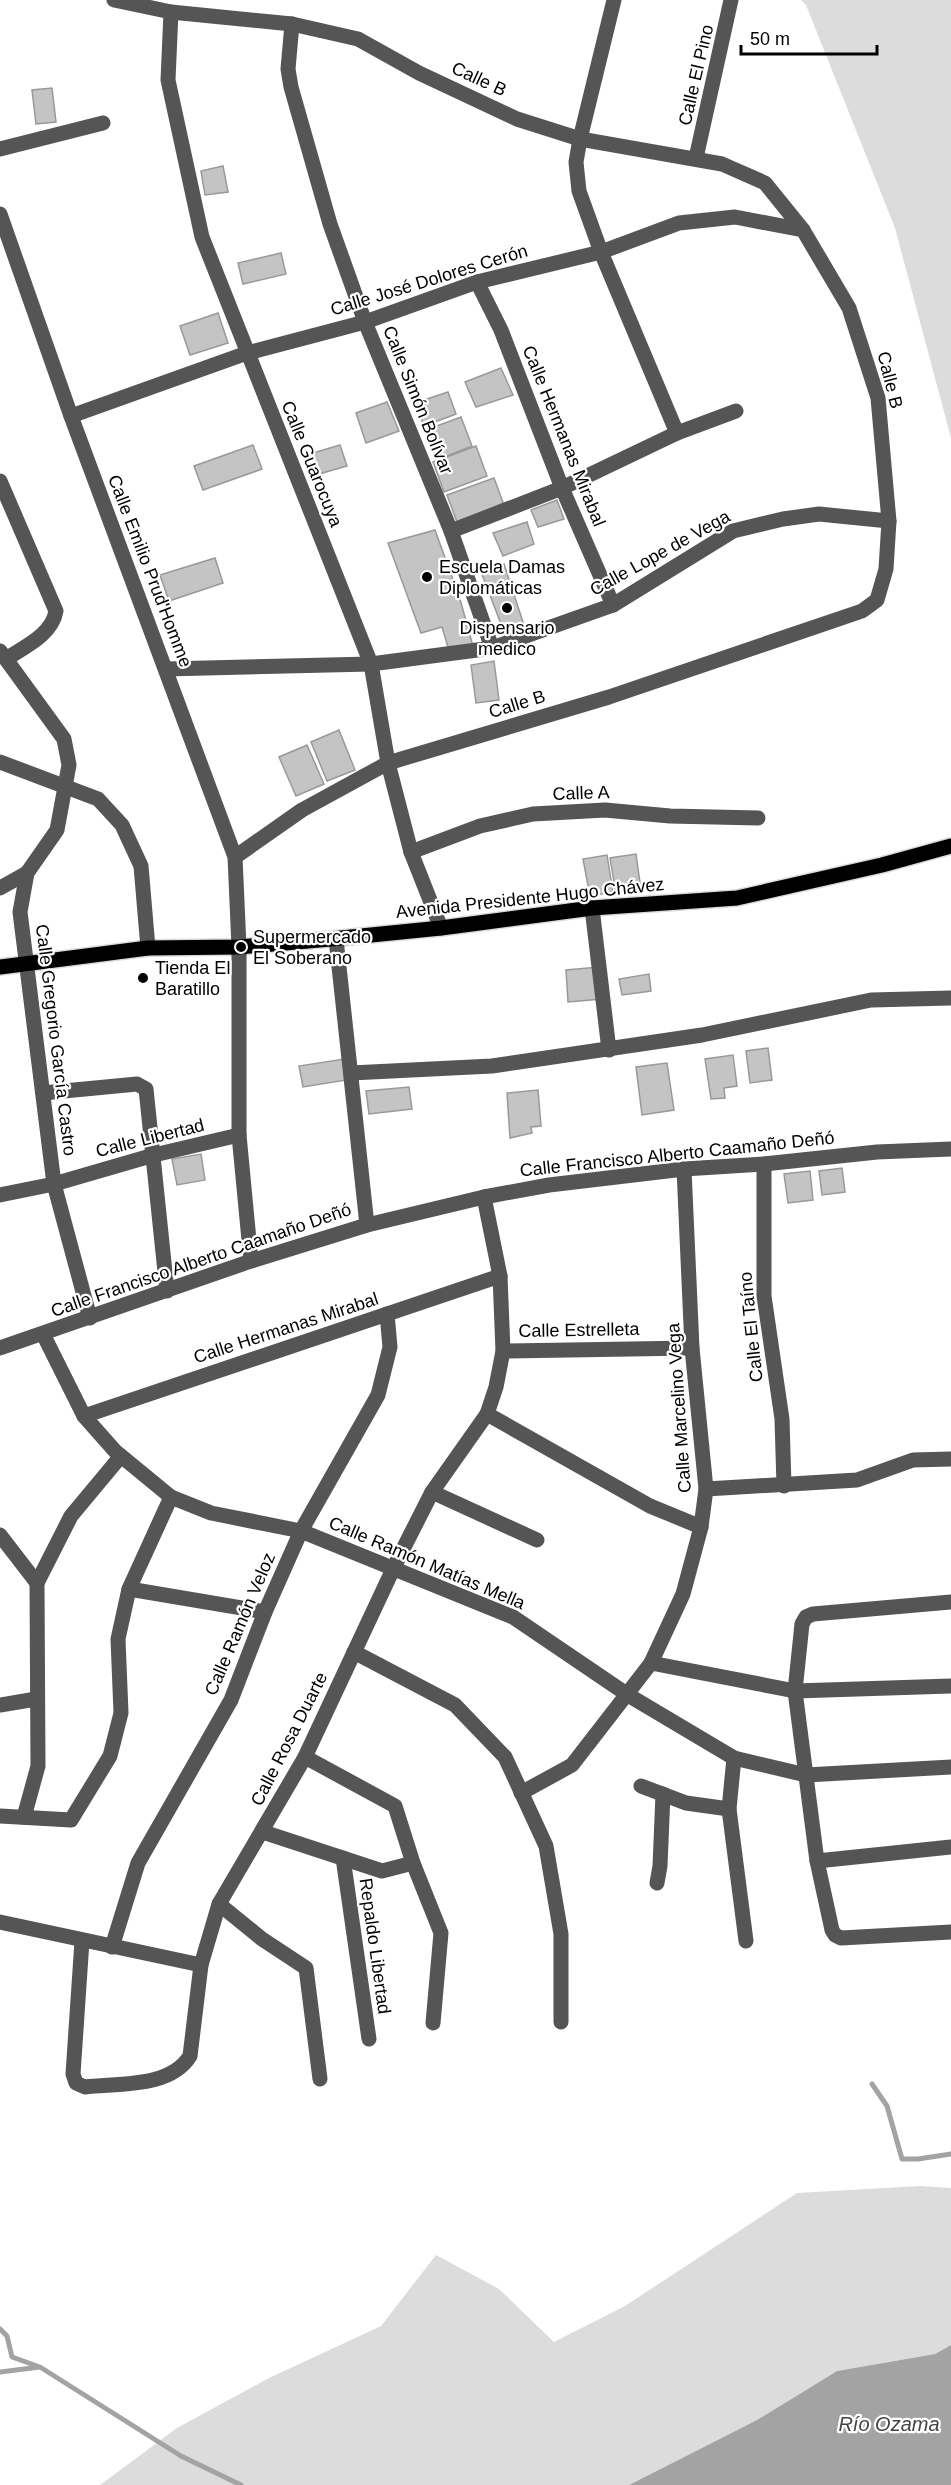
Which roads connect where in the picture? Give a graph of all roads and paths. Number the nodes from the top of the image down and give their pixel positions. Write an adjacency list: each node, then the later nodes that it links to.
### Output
1 (114, 0): 4 (street, Calle B)
2 (614, 0): 7 (street)
3 (731, 0): 9 (street, Calle El Pino)
4 (171, 12): 5 (street, Calle B); 15 (street, Calle Guarocuya)
5 (292, 24): 7 (street, Calle B); 14 (street, Calle Simón Bolívar)
6 (104, 123): 8 (street)
7 (580, 139): 9 (street, Calle B); 12 (street)
8 (0, 149)
9 (696, 158): 11 (street, Calle B)
10 (0, 214): 17 (street, Calle Emilio Prud'Homme)
11 (803, 230): 12 (street, Calle José Dolores Cerón); 21 (street, Calle B)
12 (601, 252): 13 (street, Calle José Dolores Cerón); 18 (street)
13 (477, 282): 14 (street, Calle José Dolores Cerón); 20 (street, Calle Hermanas Mirabal)
14 (365, 321): 15 (street, Calle José Dolores Cerón); 22 (street, Calle Simón Bolívar)
15 (247, 353): 17 (street, Calle José Dolores Cerón); 26 (street, Calle Guarocuya)
16 (736, 411): 18 (street)
17 (71, 416): 27 (street, Calle Emilio Prud'Homme)
18 (677, 432): 20 (street)
19 (0, 481): 25 (street)
20 (562, 488): 22 (street); 23 (street, Calle Hermanas Mirabal)
21 (890, 521): 23 (street, Calle Lope de Vega); 29 (street, Calle B)
22 (451, 531): 24 (street, Calle Simón Bolívar)
23 (613, 605): 24 (street, Calle Lope de Vega)
24 (492, 648): 26 (street, Calle Lope de Vega)
25 (3, 655): 30 (street, Calle Gregorio García Castro)
26 (371, 664): 27 (street, Calle Lope de Vega); 29 (street, Calle Guarocuya)
27 (166, 669): 34 (street, Calle Emilio Prud'Homme)
28 (0, 762): 30 (street)
29 (388, 763): 33 (street, Calle Guarocuya); 34 (street, Calle B)
30 (65, 786): 35 (street, Calle Gregorio García Castro); 41 (street)
31 (758, 818): 33 (street, Calle A)
32 (951, 846): 37 (main road, Avenida Presidente Hugo Chávez)
33 (411, 852): 38 (street, Calle Guarocuya)
34 (235, 857): 40 (street, Calle Emilio Prud'Homme)
35 (27, 873): 36 (street); 42 (street, Calle Gregorio García Castro)
36 (0, 888)
37 (592, 908): 38 (main road, Avenida Presidente Hugo Chávez); 45 (street)
38 (441, 928): 39 (main road, Avenida Presidente Hugo Chávez)
39 (336, 939): 40 (main road, Avenida Presidente Hugo Chávez); 46 (street)
40 (239, 947): 41 (main road, Avenida Presidente Hugo Chávez); 48 (street, Calle Emilio Prud'Homme)
41 (148, 948): 42 (main road, Avenida Presidente Hugo Chávez)
42 (28, 963): 43 (main road, Avenida Presidente Hugo Chávez); 47 (street, Calle Gregorio García Castro)
43 (0, 967)
44 (951, 998): 45 (street)
45 (609, 1050): 46 (street)
46 (351, 1073): 56 (street)
47 (43, 1093): 50 (street); 53 (street, Calle Gregorio García Castro)
48 (239, 1135): 50 (street, Calle Libertad); 57 (street, Calle Emilio Prud'Homme)
49 (951, 1149): 51 (street, Calle Francisco Alberto Caamaño Deñó)
50 (154, 1155): 53 (street, Calle Libertad); 59 (street)
51 (764, 1164): 52 (street, Calle Francisco Alberto Caamaño Deñó); 70 (street, Calle El Taíno)
52 (684, 1169): 55 (street, Calle Francisco Alberto Caamaño Deñó); 64 (street, Calle Marcelino Vega)
53 (54, 1184): 54 (street, Calle Libertad); 61 (street, Calle Gregorio García Castro)
54 (0, 1195)
55 (484, 1197): 56 (street, Calle Francisco Alberto Caamaño Deñó); 58 (street, Calle Rosa Duarte)
56 (368, 1225): 57 (street, Calle Francisco Alberto Caamaño Deñó)
57 (251, 1261): 59 (street, Calle Francisco Alberto Caamaño Deñó)
58 (501, 1276): 60 (street, Calle Hermanas Mirabal); 65 (street, Calle Rosa Duarte)
59 (167, 1291): 61 (street, Calle Francisco Alberto Caamaño Deñó)
60 (387, 1314): 67 (street, Calle Hermanas Mirabal); 75 (street, Calle Ramón Veloz)
61 (90, 1318): 62 (street, Calle Francisco Alberto Caamaño Deñó)
62 (43, 1334): 63 (street, Calle Francisco Alberto Caamaño Deñó); 67 (street, Calle Ramón Matías Mella)
63 (0, 1348)
64 (692, 1348): 65 (street, Calle Estrelleta); 71 (street, Calle Marcelino Vega)
65 (503, 1351): 66 (street, Calle Rosa Duarte)
66 (487, 1414): 72 (street, Calle Rosa Duarte); 74 (street)
67 (84, 1416): 68 (street, Calle Ramón Matías Mella)
68 (121, 1456): 73 (street, Calle Ramón Matías Mella); 79 (street)
69 (951, 1459): 70 (street)
70 (784, 1486): 71 (street)
71 (706, 1489): 74 (street, Calle Marcelino Vega)
72 (432, 1492): 77 (street); 78 (street, Calle Rosa Duarte)
73 (171, 1497): 75 (street, Calle Ramón Matías Mella); 80 (street)
74 (701, 1527): 84 (street, Calle Marcelino Vega)
75 (301, 1531): 78 (street, Calle Ramón Matías Mella); 82 (street, Calle Ramón Veloz)
76 (0, 1535): 79 (street)
77 (537, 1540)
78 (394, 1568): 83 (street, Calle Rosa Duarte); 87 (street, Calle Ramón Matías Mella)
79 (37, 1583): 88 (street)
80 (129, 1589): 82 (street); 99 (street)
81 (951, 1602): 86 (street)
82 (265, 1612): 111 (street, Calle Ramón Veloz)
83 (354, 1652): 90 (street, Calle Rosa Duarte); 95 (street)
84 (651, 1663): 86 (street); 87 (street, Calle Marcelino Vega)
85 (951, 1686): 86 (street)
86 (795, 1691): 93 (street)
87 (628, 1695): 91 (street, Calle Ramón Matías Mella); 95 (street, Calle Marcelino Vega)
88 (36, 1699): 89 (street); 99 (street)
89 (0, 1706)
90 (305, 1757): 100 (street, Calle Rosa Duarte); 104 (street)
91 (734, 1758): 93 (street, Calle Ramón Matías Mella); 97 (street)
92 (951, 1767): 93 (street, Calle Ramón Matías Mella)
93 (806, 1775): 103 (street)
94 (641, 1786): 96 (street)
95 (521, 1793): 113 (street)
96 (663, 1794): 97 (street); 105 (street)
97 (729, 1809): 110 (street)
98 (0, 1816): 99 (street)
99 (24, 1817)
100 (263, 1832): 102 (street); 106 (street, Calle Rosa Duarte)
101 (951, 1847): 103 (street)
102 (343, 1858): 104 (street); 115 (street, Repaldo Libertad)
103 (818, 1861): 108 (street)
104 (413, 1863): 114 (street)
105 (657, 1883)
106 (219, 1904): 112 (street, Calle Rosa Duarte); 116 (street)
107 (0, 1922): 109 (street)
108 (951, 1932)
109 (82, 1941): 111 (street); 112 (street, Calle Rosa Duarte)
110 (746, 1941)
111 (112, 1947): 112 (street)
112 (201, 1965)
113 (561, 2022)
114 (433, 2023)
115 (369, 2039)
116 (320, 2079)

